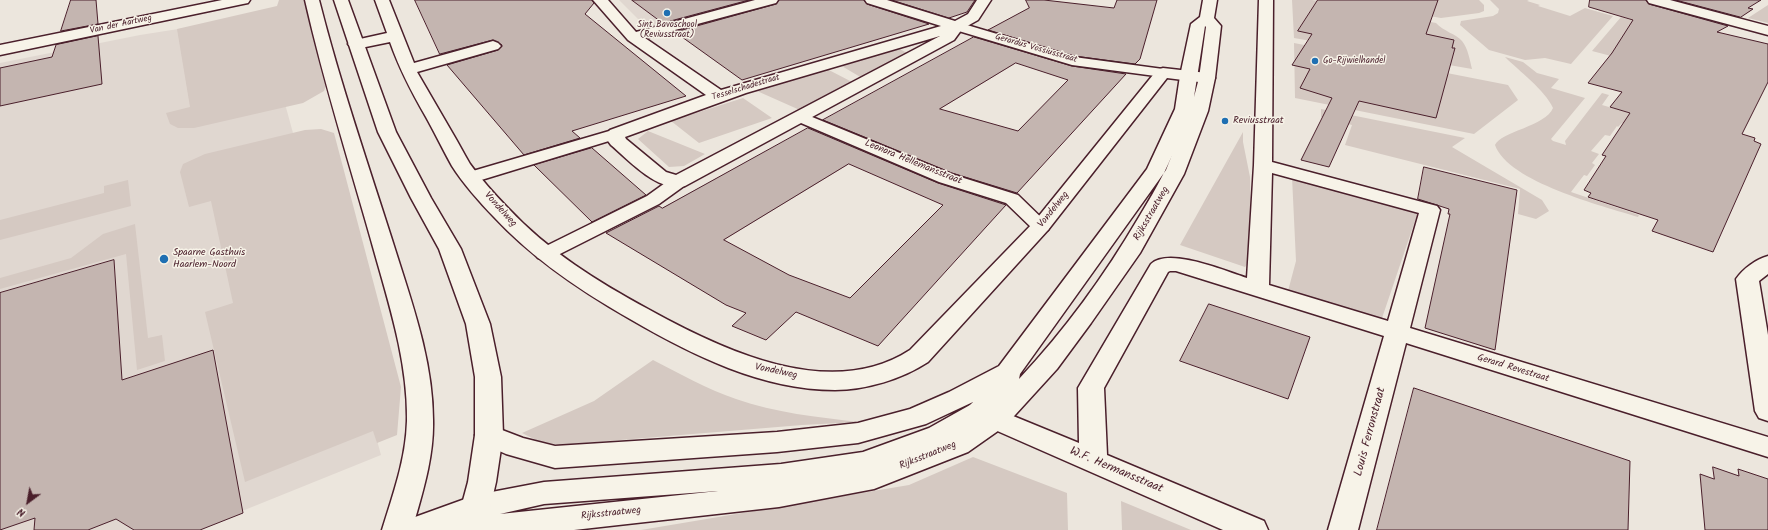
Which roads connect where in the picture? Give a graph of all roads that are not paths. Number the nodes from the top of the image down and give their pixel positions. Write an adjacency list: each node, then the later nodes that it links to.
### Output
1 (243, 0): 18 (street, Van der Aartweg)
2 (312, 0): 40 (street)
3 (341, 0): 16 (street)
4 (382, 0): 14 (street, Vondelweg)
5 (600, 0): 15 (street)
6 (771, 0): 15 (street)
7 (872, 0): 12 (street)
8 (984, 0): 12 (street, Tesselschadestraat)
9 (1210, 0): 21 (street, Rijksstraatweg)
10 (1266, 0): 25 (street)
11 (1654, 0): 13 (street)
12 (957, 26): 20 (street, Gerardus Vossiusstraat); 22 (street, Tesselschadestraat); 23 (street, Tesselschadestraat)
13 (1768, 32)
14 (395, 36): 16 (street); 19 (street, Vondelweg)
15 (633, 37): 22 (street)
16 (356, 44): 36 (street)
17 (493, 46): 19 (street)
18 (0, 50)
19 (408, 70): 26 (street, Vondelweg)
20 (1163, 73): 21 (street); 28 (street, Vondelweg)
21 (1197, 77): 33 (street, Rijksstraatweg); 35 (street, Rijksstraatweg)
22 (718, 96): 24 (street, Tesselschadestraat)
23 (800, 116): 27 (street, Tesselschadestraat); 28 (street, Leonora Hellemansstraat)
24 (616, 134): 26 (street); 27 (street)
25 (1263, 165): 31 (street); 32 (street)
26 (472, 177): 29 (street, Vondelweg)
27 (678, 182): 29 (street, Tesselschadestraat)
28 (1041, 226): 29 (street, Vondelweg)
29 (545, 254)
30 (1768, 263): 34 (street)
31 (1258, 289): 32 (street, Gerard Revestraat); 38 (street)
32 (1397, 333): 37 (street, Gerard Revestraat); 43 (street, Louis Ferronstraat)
33 (1008, 372): 35 (street, Rijksstraatweg); 36 (street)
34 (1768, 411)
35 (988, 416): 38 (street, W.F. Hermansstraat); 39 (street, Rijksstraatweg)
36 (489, 435): 39 (street)
37 (1768, 447)
38 (1093, 461): 42 (street, W.F. Hermansstraat)
39 (470, 524): 41 (street, Rijksstraatweg)
40 (397, 530)
41 (415, 530)
42 (1253, 530)
43 (1343, 530)

